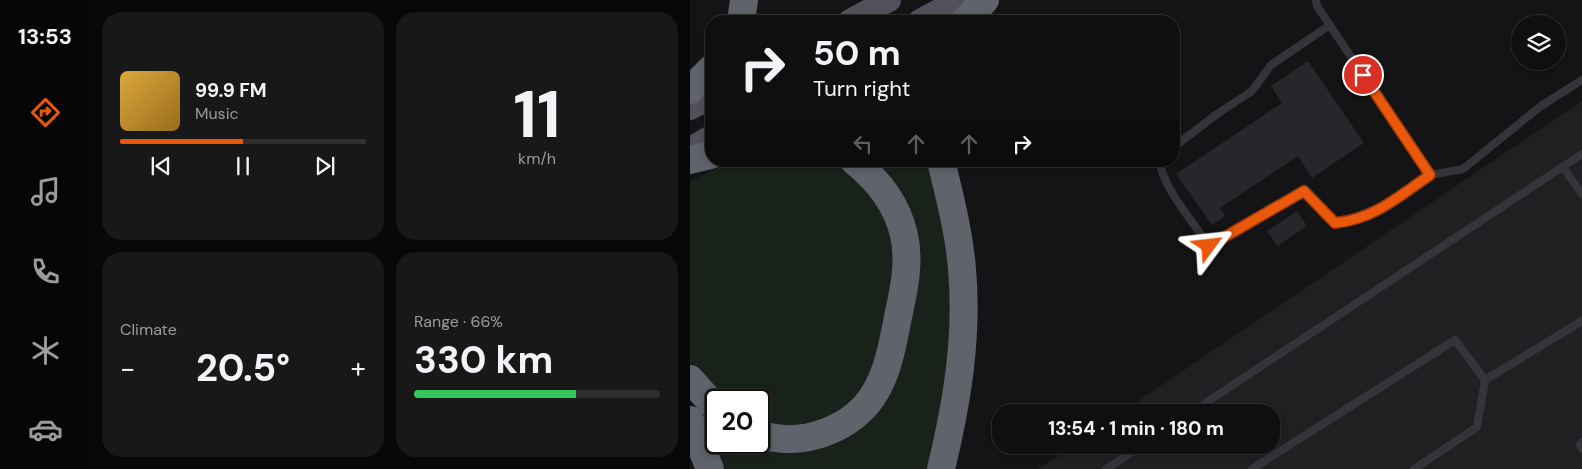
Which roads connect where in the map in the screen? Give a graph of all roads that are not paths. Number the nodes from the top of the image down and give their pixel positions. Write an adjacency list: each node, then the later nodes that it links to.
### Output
1 (744, 0): 6 (highway)
2 (889, 0): 7 (main road)
3 (959, 0): 8 (main road)
4 (985, 0): 9 (highway)
5 (1316, 0): 10 (lane)
6 (743, 15)
7 (861, 15)
8 (931, 15)
9 (971, 15)
10 (1330, 25): 17 (lane); 26 (lane)
11 (705, 75): 13 (highway)
12 (1582, 80): 26 (lane)
13 (690, 90)
14 (705, 100): 15 (main road)
15 (690, 108)
16 (705, 140): 18 (main road)
17 (1180, 142)
18 (690, 148)
19 (1582, 154): 22 (lane)
20 (705, 156): 21 (highway)
21 (690, 160)
22 (1563, 166): 27 (lane); 32 (lane)
23 (860, 167): 34 (highway)
24 (942, 167): 39 (highway)
25 (1160, 167): 26 (lane)
26 (1430, 175)
27 (1582, 194)
28 (1582, 321): 30 (lane)
29 (690, 379): 31 (highway)
30 (1485, 380): 41 (lane); 42 (lane)
31 (705, 396)
32 (1204, 404)
33 (690, 420): 38 (highway)
34 (770, 436)
35 (1582, 442): 36 (lane)
36 (1582, 449)
37 (1129, 454): 40 (lane)
38 (710, 469)
39 (941, 469)
40 (1106, 469)
41 (1252, 469)
42 (1414, 469)

